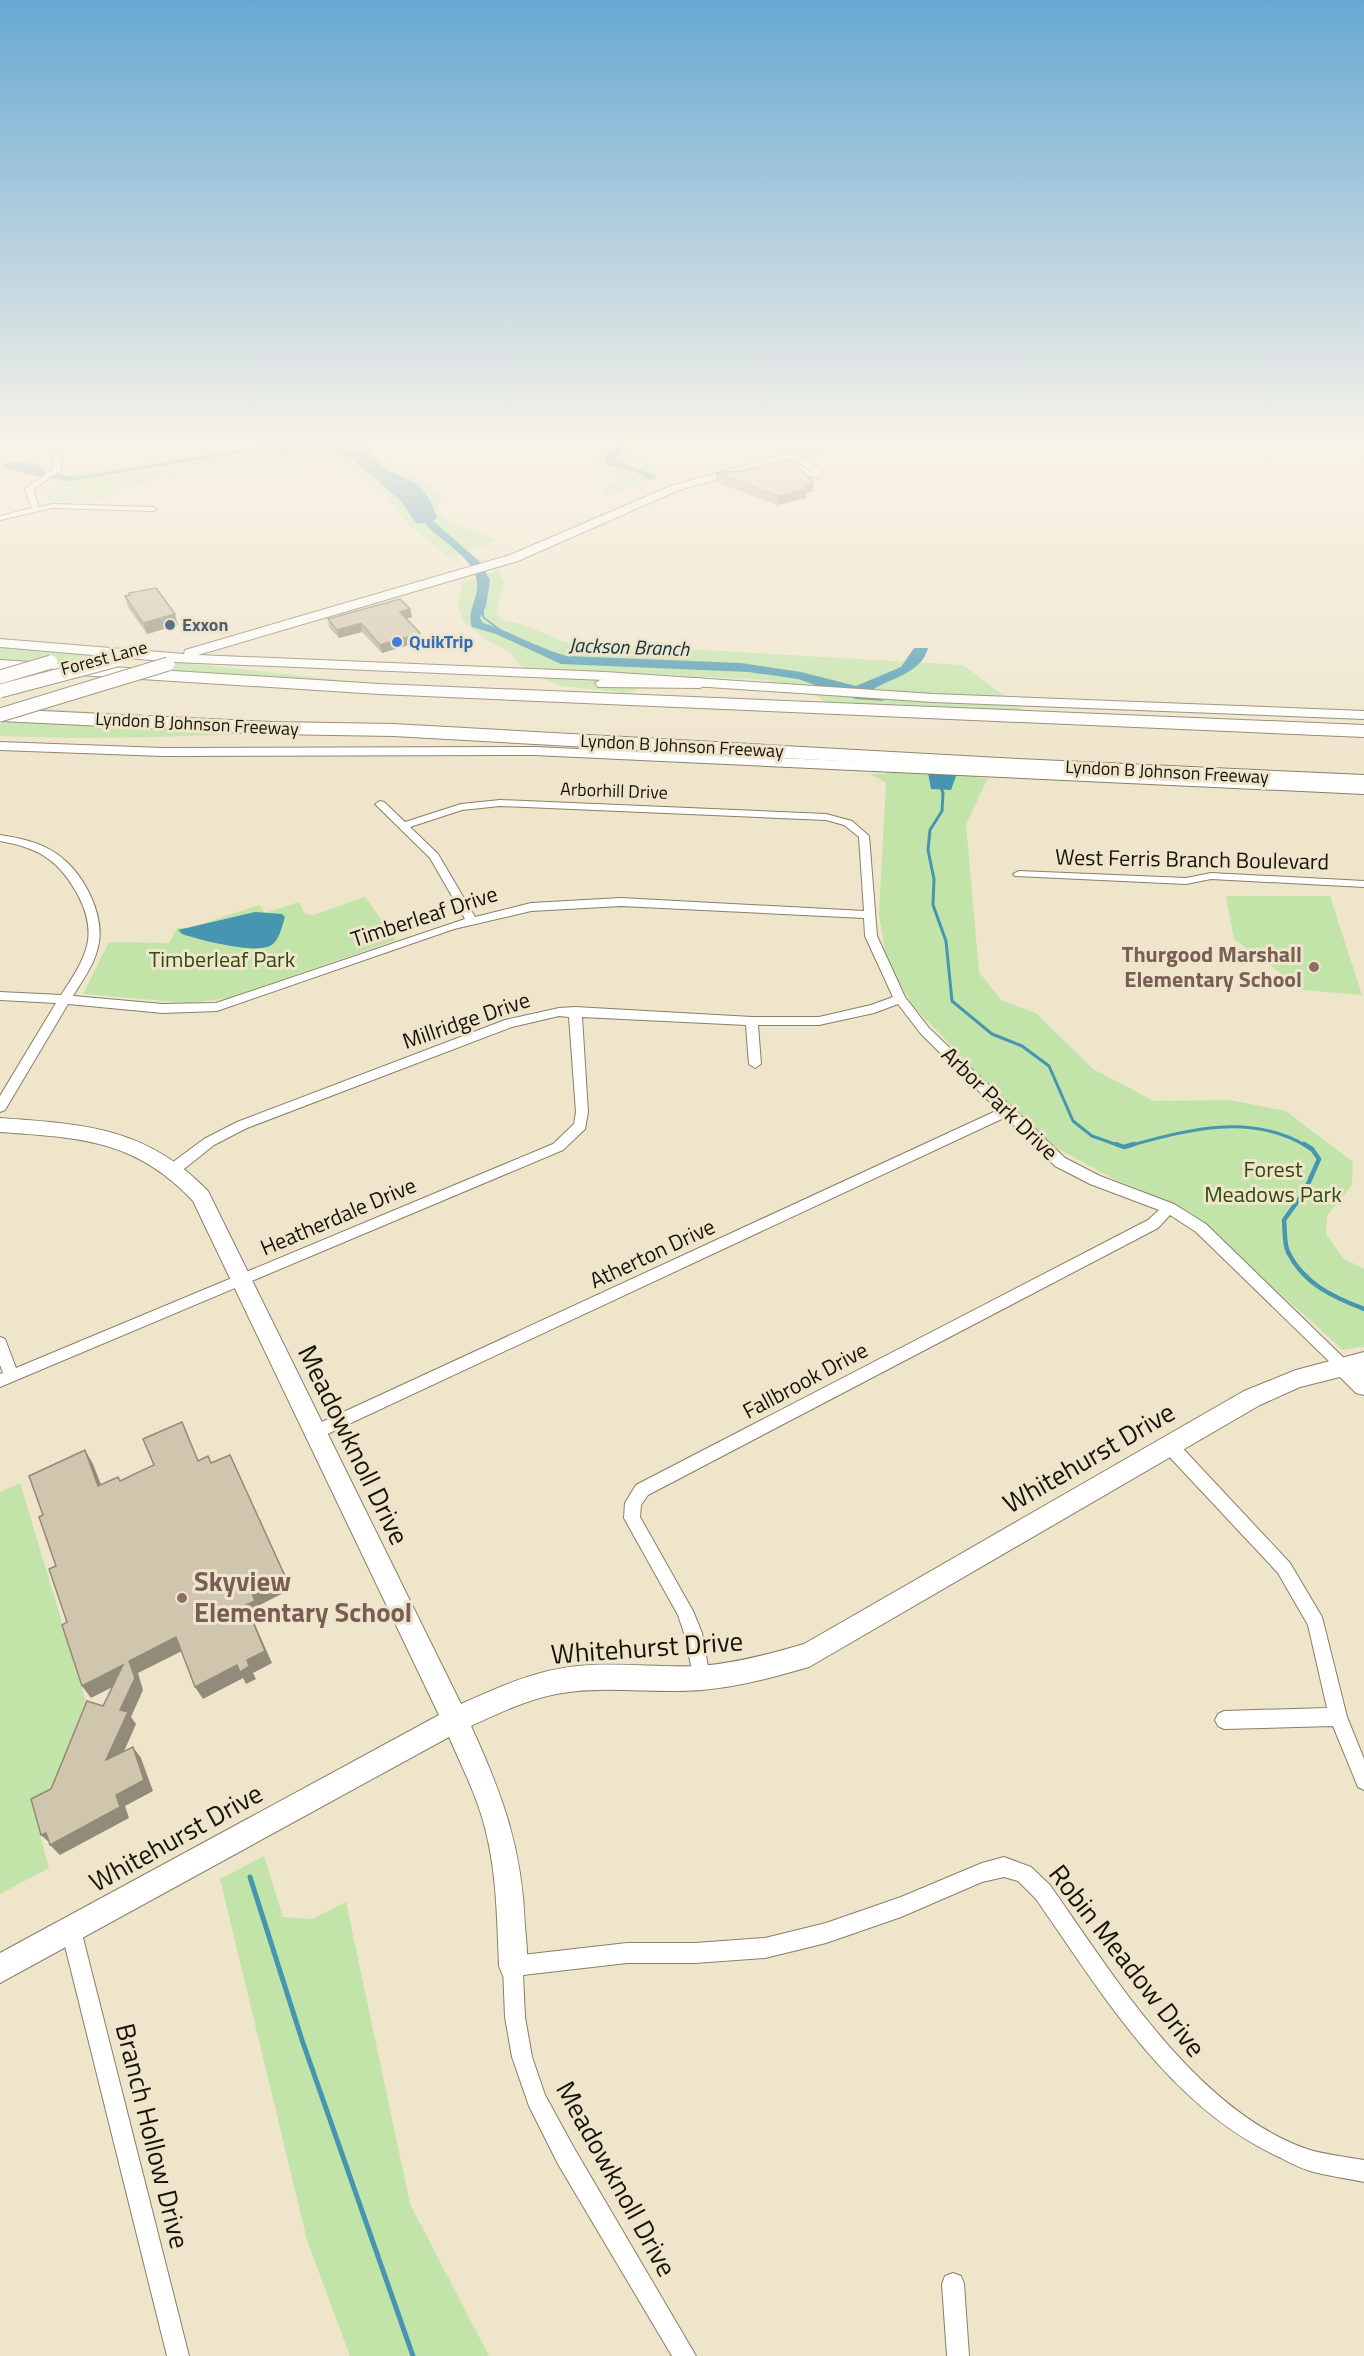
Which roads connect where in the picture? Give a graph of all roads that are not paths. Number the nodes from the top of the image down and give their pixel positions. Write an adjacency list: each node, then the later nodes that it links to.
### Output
1 (507, 555): 2 (main road, Forest Lane)
2 (460, 569): 3 (main road, Forest Lane); 4 (main road, Forest Lane)
3 (312, 606): 4 (main road); 8 (main road, Forest Lane)
4 (261, 634): 5 (main road, Forest Lane)
5 (231, 642): 9 (main road, Forest Lane); 10 (main road)
6 (0, 643): 7 (main road)
7 (54, 646): 8 (main road); 12 (main road, bridge)
8 (139, 661): 9 (main road, Forest Lane); 15 (main road, Forest Lane, bridge); 16 (main road, Forest Lane)
9 (171, 661): 10 (main road); 18 (main road, bridge)
10 (267, 662): 13 (main road)
11 (0, 665): 14 (highway, Lyndon B Johnson Freeway)
12 (0, 677)
13 (700, 683): 14 (highway); 17 (main road)
14 (379, 689): 19 (highway, Lyndon B Johnson Freeway)
15 (0, 691)
16 (0, 705)
17 (1364, 715)
18 (0, 717): 21 (highway); 22 (highway, Lyndon B Johnson Freeway)
19 (1364, 731)
20 (0, 746): 21 (main road)
21 (515, 751): 23 (main road)
22 (1364, 781)
23 (1364, 789)
24 (380, 804): 26 (street)
25 (826, 817): 26 (street, Arborhill Drive); 30 (street, Arbor Park Drive)
26 (404, 826): 31 (street)
27 (0, 838): 33 (street)
28 (1019, 874): 29 (street, West Ferris Branch Boulevard)
29 (1364, 884)
30 (868, 915): 31 (street, Timberleaf Drive); 34 (street, Arbor Park Drive)
31 (471, 920): 33 (street, Timberleaf Drive)
32 (0, 996): 33 (street, Timberleaf Drive)
33 (66, 997): 38 (street)
34 (900, 999): 36 (street, Millridge Drive); 39 (street, Arbor Park Drive)
35 (575, 1011): 36 (street, Millridge Drive); 41 (street, Millridge Drive); 43 (street, Heatherdale Drive)
36 (752, 1021): 37 (street)
37 (755, 1064)
38 (0, 1107)
39 (1006, 1112): 42 (street, Arbor Park Drive); 48 (street, Atherton Drive)
40 (0, 1125): 41 (main road, Meadowknoll Drive)
41 (174, 1169): 43 (main road, Meadowknoll Drive)
42 (1169, 1208): 45 (street, Arbor Park Drive); 50 (street, Fallbrook Drive)
43 (240, 1280): 46 (street, Heatherdale Drive); 48 (main road, Meadowknoll Drive)
44 (0, 1343): 46 (street)
45 (1353, 1364): 47 (main road, Arbor Park Drive); 49 (main road, Whitehurst Drive)
46 (5, 1379)
47 (1364, 1386)
48 (316, 1432): 52 (main road, Meadowknoll Drive)
49 (1169, 1445): 50 (main road, Whitehurst Drive); 51 (street)
50 (701, 1678): 52 (main road, Whitehurst Drive)
51 (1338, 1717): 53 (street); 54 (street)
52 (455, 1720): 55 (main road, Whitehurst Drive); 56 (main road, Meadowknoll Drive)
53 (1224, 1720)
54 (1364, 1781)
55 (71, 1930): 57 (main road, Whitehurst Drive); 60 (street, Branch Hollow Drive)
56 (513, 1966): 58 (street, Robin Meadow Drive); 61 (street, Meadowknoll Drive)
57 (0, 1970)
58 (1364, 2171)
59 (953, 2284): 62 (street)
60 (178, 2356)
61 (685, 2356)
62 (958, 2356)

